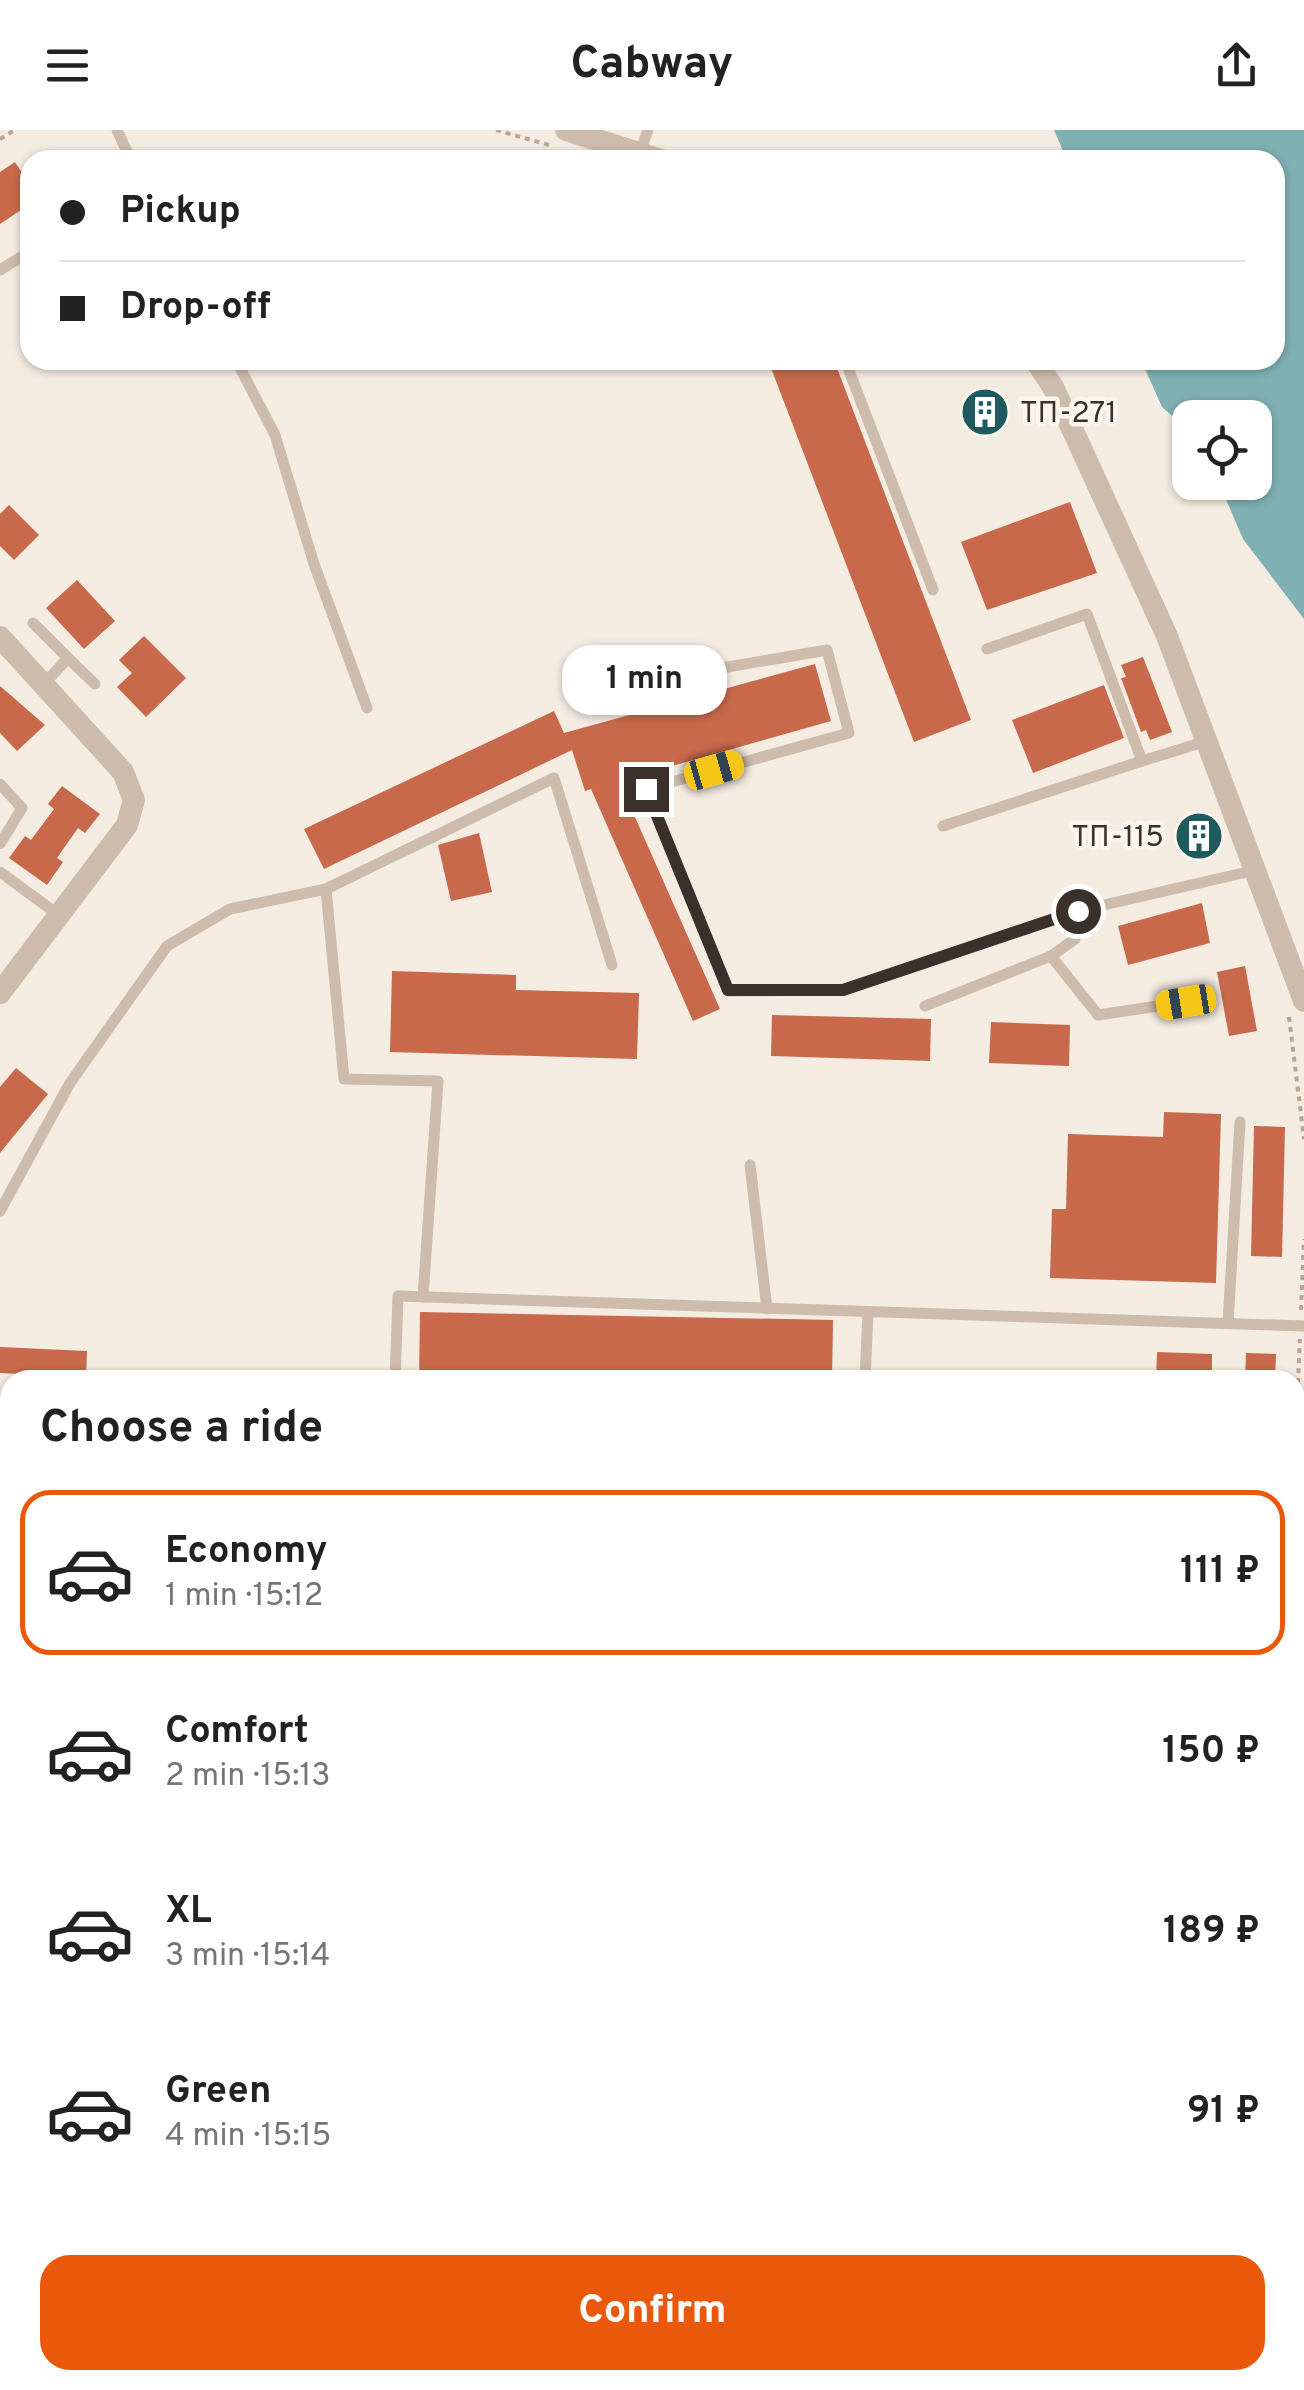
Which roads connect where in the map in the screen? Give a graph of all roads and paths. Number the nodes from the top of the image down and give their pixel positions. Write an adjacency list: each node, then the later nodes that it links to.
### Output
1 (16, 130): 3 (path)
2 (566, 130): 4 (street)
3 (0, 139)
4 (649, 148)
5 (241, 370): 16 (lane)
6 (849, 370): 8 (lane)
7 (1040, 370): 17 (street)
8 (932, 590)
9 (33, 623): 12 (lane)
10 (0, 637): 15 (street)
11 (987, 649): 18 (lane)
12 (68, 658): 14 (lane); 15 (lane)
13 (710, 670): 25 (lane)
14 (95, 684)
15 (44, 685): 26 (street)
16 (367, 708)
17 (1207, 741): 18 (lane); 22 (street)
18 (1142, 761): 20 (lane)
19 (0, 784): 21 (lane)
20 (943, 826)
21 (0, 844)
22 (1256, 870): 25 (lane); 30 (street)
23 (0, 872): 26 (lane)
24 (326, 889): 28 (lane); 36 (lane); 37 (lane)
25 (1078, 911): 27 (lane)
26 (60, 916): 29 (street)
27 (1052, 956): 31 (lane); 32 (lane)
28 (612, 964)
29 (0, 993)
30 (1296, 1001): 34 (path)
31 (1186, 1002)
32 (925, 1006)
33 (1240, 1122): 40 (lane)
34 (1304, 1138)
35 (750, 1165): 38 (lane)
36 (0, 1211)
37 (423, 1297): 38 (lane); 42 (lane)
38 (767, 1308): 39 (lane)
39 (868, 1312): 40 (lane); 43 (lane)
40 (1228, 1323): 41 (lane)
41 (1304, 1326)
42 (395, 1370)
43 (865, 1370)

